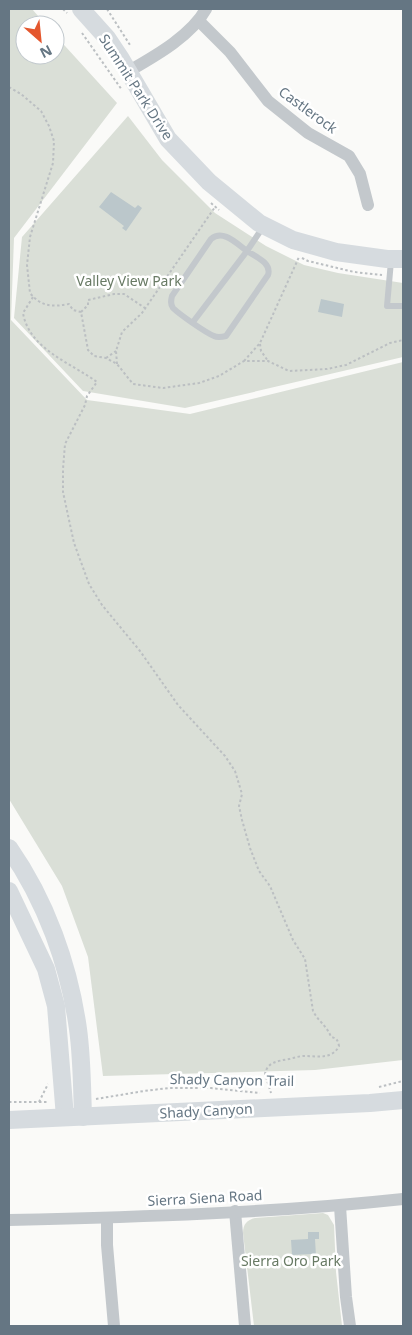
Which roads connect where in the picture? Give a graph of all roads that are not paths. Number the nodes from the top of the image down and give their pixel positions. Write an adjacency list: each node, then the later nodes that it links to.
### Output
1 (81, 9): 4 (street, Summit Park Drive)
2 (206, 9): 3 (street)
3 (199, 21): 4 (street); 5 (street, Castlerock)
4 (128, 71): 6 (street, Summit Park Drive)
5 (368, 205)
6 (264, 226): 7 (lane); 8 (street, Summit Park Drive)
7 (247, 250): 10 (lane); 10 (lane); 10 (lane)
8 (397, 259): 9 (lane)
9 (403, 306)
10 (193, 322)
11 (9, 848): 15 (street)
12 (9, 890): 14 (street)
13 (403, 1100): 15 (street, Shady Canyon)
14 (65, 1117): 15 (street, Shady Canyon); 16 (street, Shady Canyon)
15 (83, 1117)
16 (9, 1120)
17 (403, 1199): 18 (street, Sierra Siena Road)
18 (340, 1206): 19 (street, Sierra Siena Road); 24 (street)
19 (235, 1211): 20 (street, Sierra Siena Road); 23 (street)
20 (107, 1218): 21 (street, Sierra Siena Road); 22 (street)
21 (9, 1220)
22 (114, 1326)
23 (245, 1326)
24 (350, 1326)

